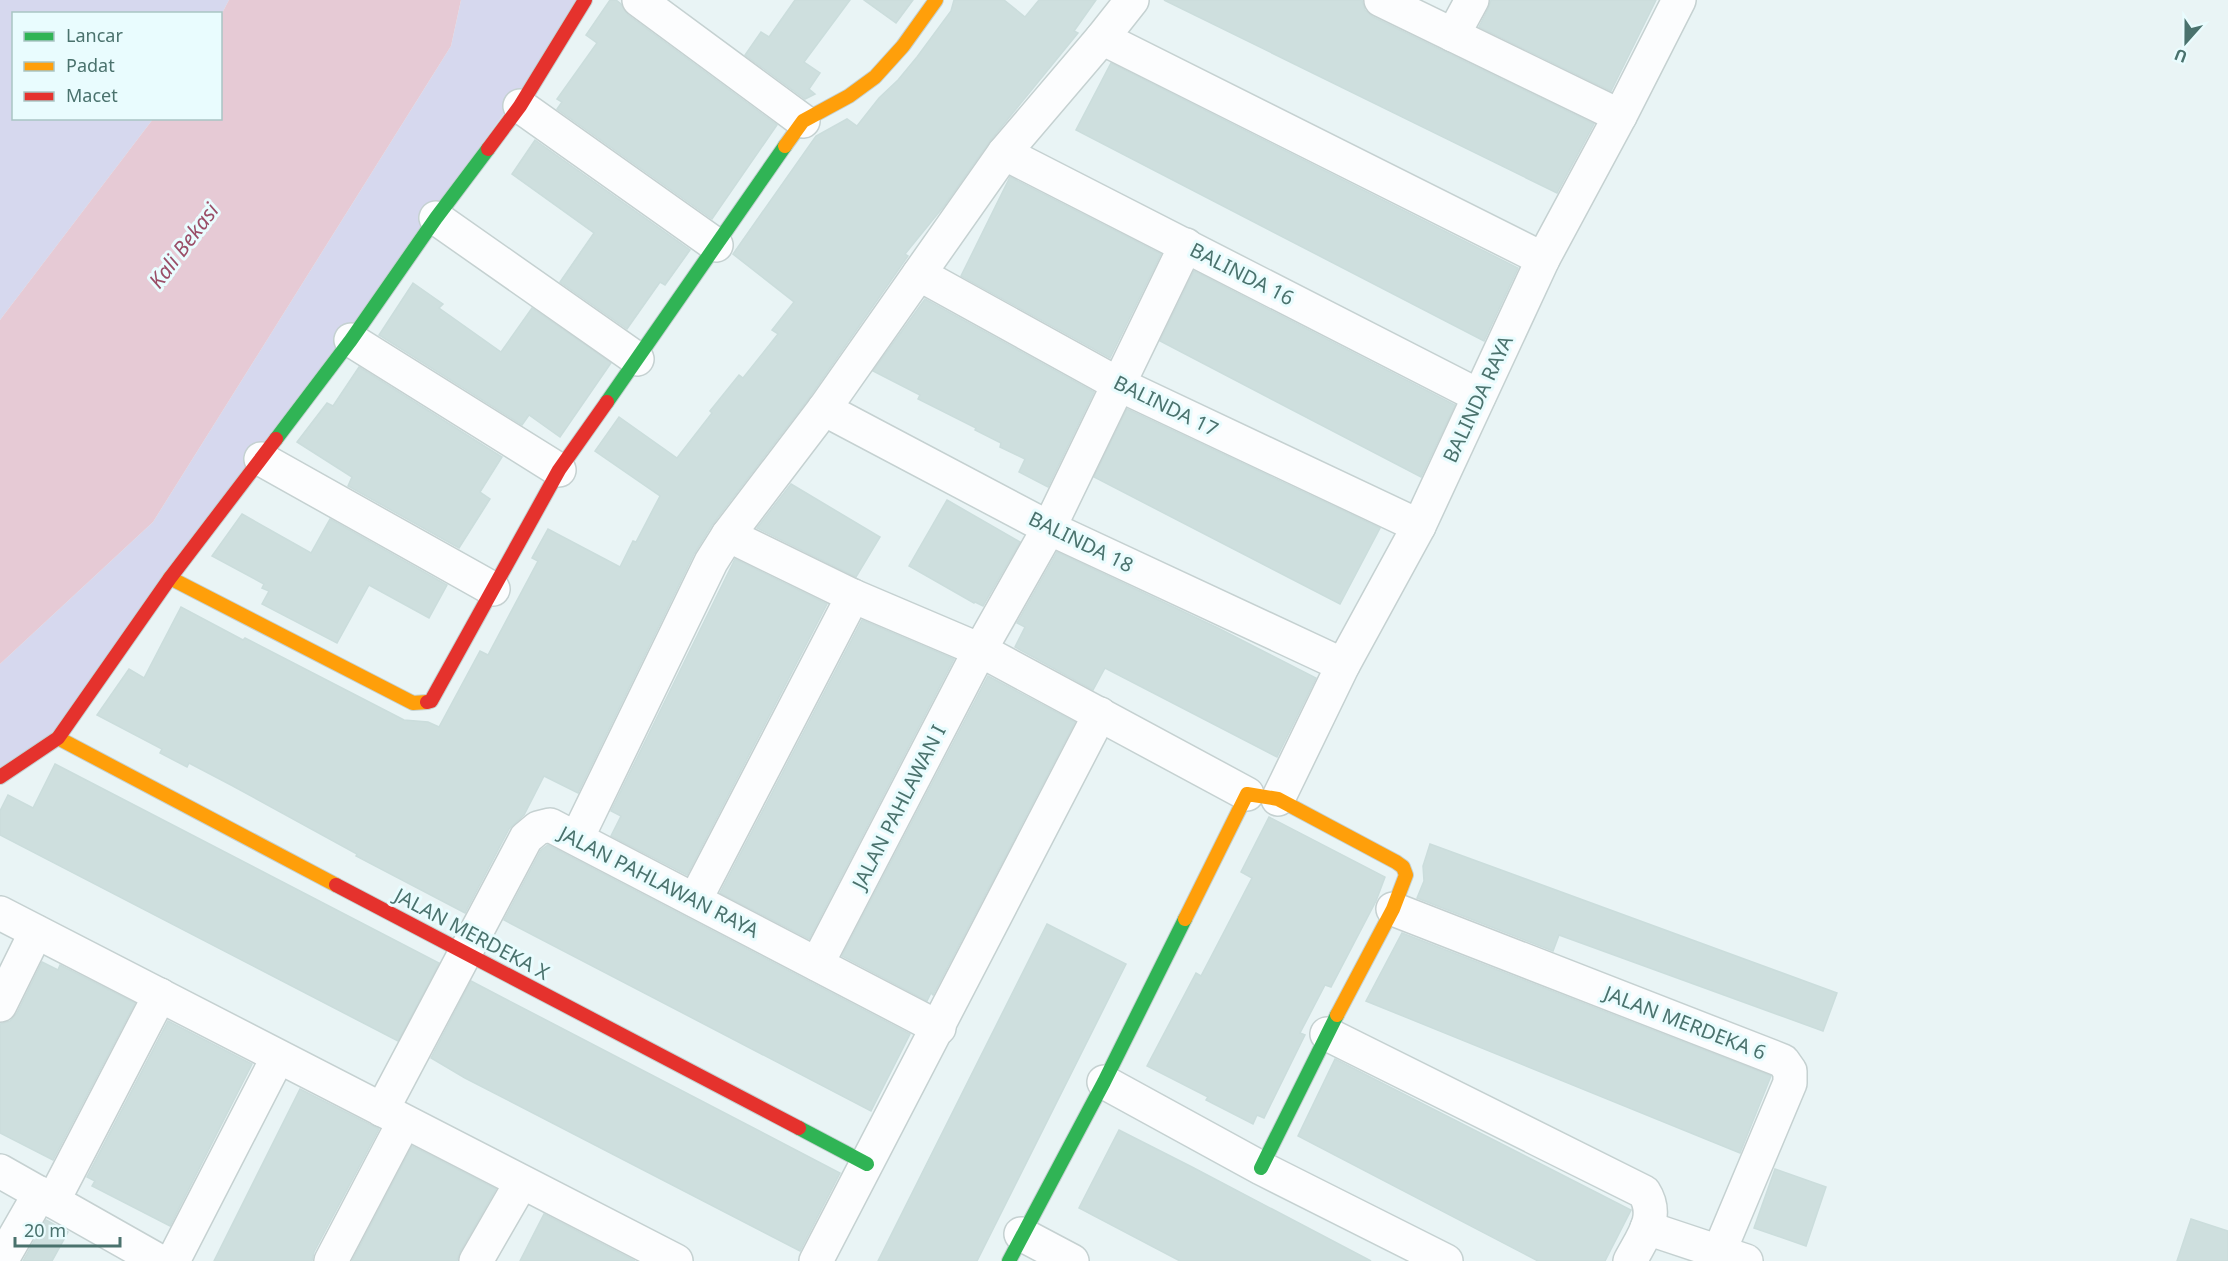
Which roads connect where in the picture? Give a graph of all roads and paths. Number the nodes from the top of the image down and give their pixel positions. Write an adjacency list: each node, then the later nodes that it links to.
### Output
1 (585, 0): 10 (street)
2 (639, 0): 12 (street)
3 (936, 0): 12 (street)
4 (1132, 0): 9 (street)
5 (1381, 0): 8 (street)
6 (1472, 0): 8 (street)
7 (1678, 0): 11 (street, BALINDA RAYA)
8 (1453, 35): 11 (street)
9 (1102, 38): 13 (street); 17 (street)
10 (520, 106): 14 (street); 15 (street)
11 (1620, 116): 17 (street, BALINDA RAYA)
12 (803, 121): 15 (street)
13 (1004, 153): 16 (street, BALINDA 16); 18 (street)
14 (436, 218): 19 (street); 20 (street)
15 (716, 245): 20 (street)
16 (1186, 245): 21 (street, JALAN PAHLAWAN I); 22 (street, BALINDA 16)
17 (1543, 259): 22 (street, BALINDA RAYA)
18 (919, 274): 21 (street, BALINDA 17); 23 (street)
19 (351, 340): 24 (street); 25 (street)
20 (637, 359): 25 (street)
21 (1118, 384): 26 (street, BALINDA 17); 27 (street, JALAN PAHLAWAN I)
22 (1479, 396): 26 (street, BALINDA RAYA)
23 (824, 409): 27 (street, BALINDA 18); 28 (street)
24 (261, 459): 29 (street); 30 (street)
25 (559, 470): 30 (street)
26 (1419, 526): 33 (street, BALINDA RAYA)
27 (1049, 528): 32 (street, JALAN PAHLAWAN I); 33 (street, BALINDA 18)
28 (728, 535): 31 (street); 38 (street)
29 (170, 578): 30 (street); 35 (street)
30 (493, 590)
31 (853, 596): 32 (street); 39 (street)
32 (980, 650): 34 (street); 44 (street, JALAN PAHLAWAN I)
33 (1343, 666): 37 (street, BALINDA RAYA)
34 (1100, 714): 37 (street); 47 (street)
35 (58, 738): 36 (street); 43 (street, JALAN MERDEKA X)
36 (0, 777)
37 (1262, 796): 40 (street); 50 (street)
38 (578, 838): 39 (street, JALAN PAHLAWAN RAYA); 43 (street, JALAN PAHLAWAN RAYA)
39 (695, 900): 44 (street, JALAN PAHLAWAN RAYA)
40 (1393, 909): 48 (street); 60 (street, JALAN MERDEKA 6)
41 (0, 913): 42 (street)
42 (36, 932): 45 (street); 46 (street)
43 (465, 952): 51 (street, JALAN PAHLAWAN RAYA); 52 (street, JALAN MERDEKA X)
44 (818, 964): 47 (street, JALAN PAHLAWAN RAYA)
45 (160, 995): 49 (street); 56 (street)
46 (0, 1005)
47 (939, 1028): 52 (street)
48 (1327, 1034): 53 (street); 57 (street)
49 (278, 1057): 51 (street); 63 (street)
50 (1104, 1082): 53 (street); 58 (street)
51 (393, 1116): 55 (street); 64 (street, JALAN PAHLAWAN RAYA)
52 (867, 1164): 66 (street)
53 (1261, 1168): 68 (street)
54 (0, 1171): 56 (street)
55 (521, 1183): 59 (street); 65 (street)
56 (46, 1197): 61 (street); 62 (street)
57 (1647, 1228): 60 (street); 69 (street)
58 (1015, 1248): 67 (street)
59 (655, 1256)
60 (1733, 1257)
61 (1, 1261)
62 (159, 1261)
63 (173, 1261)
64 (331, 1261)
65 (476, 1261)
66 (816, 1261)
67 (1072, 1261)
68 (1446, 1261)
69 (1630, 1261)

